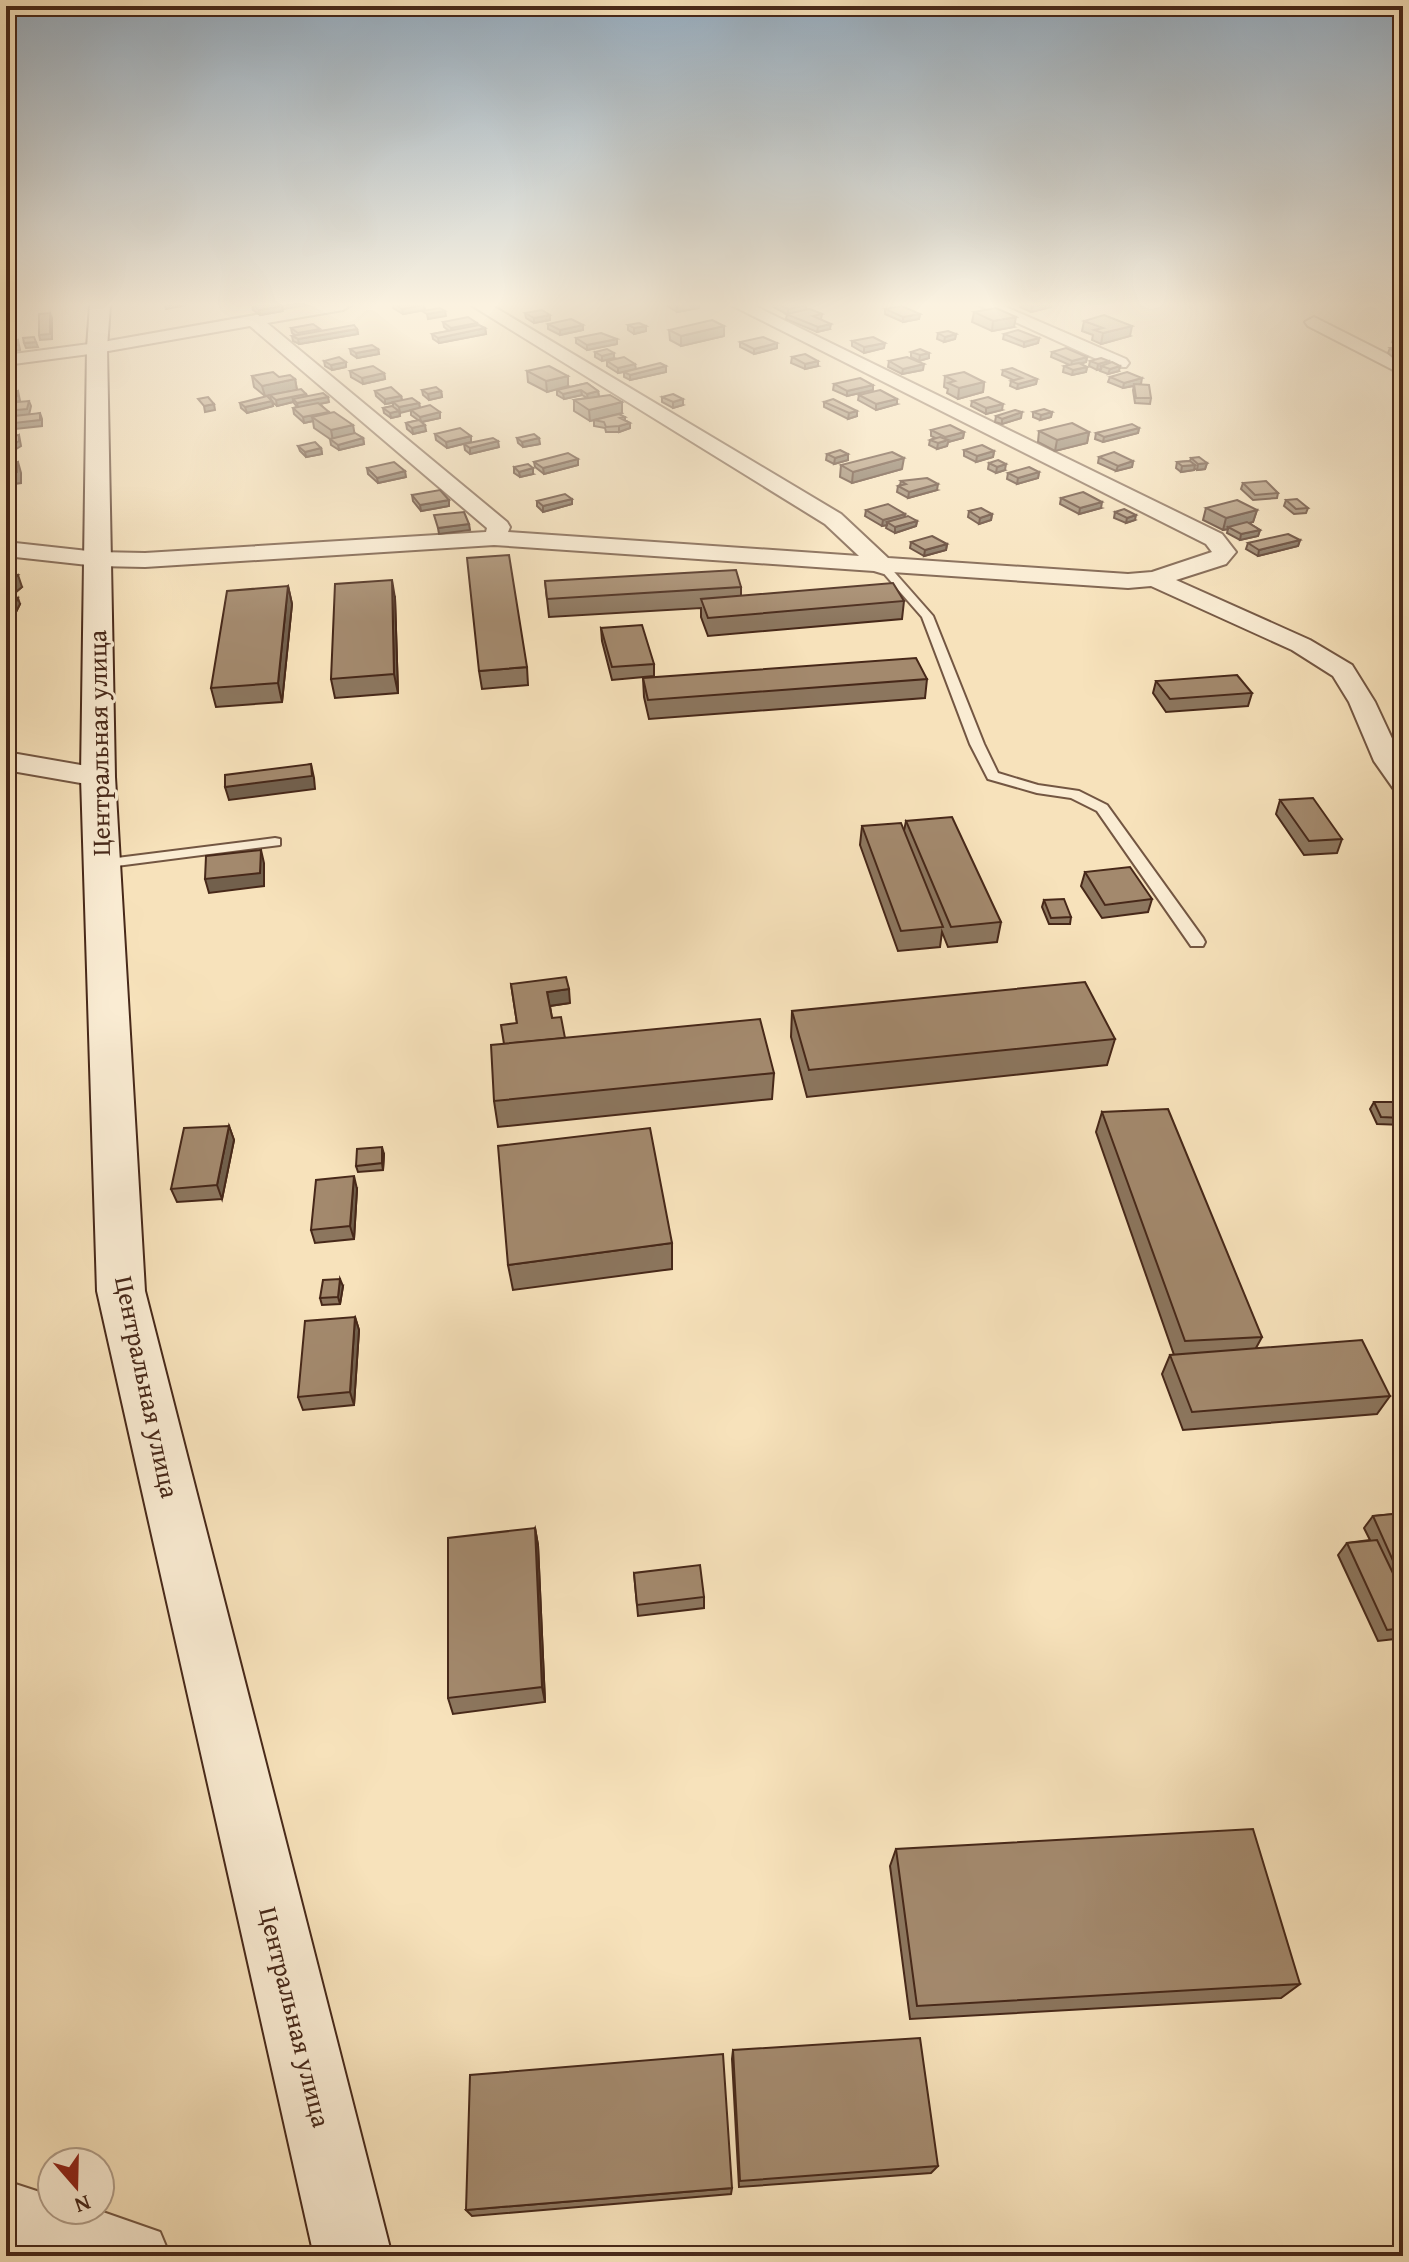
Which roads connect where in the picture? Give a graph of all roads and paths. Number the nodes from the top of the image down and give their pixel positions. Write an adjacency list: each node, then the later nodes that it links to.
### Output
1 (98, 411): 7 (street, Центральная улица)
2 (360, 411): 5 (street)
3 (654, 411): 8 (street)
4 (953, 411): 9 (street)
5 (494, 538): 7 (street); 8 (street)
6 (6, 549): 7 (street)
7 (97, 559): 11 (street, Центральная улица)
8 (884, 567): 9 (street); 15 (lane)
9 (1154, 579): 12 (street)
10 (6, 761): 11 (street)
11 (98, 777): 14 (street, Центральная улица)
12 (1403, 782)
13 (275, 842): 14 (lane)
14 (101, 864): 18 (street, Центральная улица)
15 (1197, 942)
16 (6, 2214): 17 (street)
17 (136, 2256)
18 (353, 2256)

